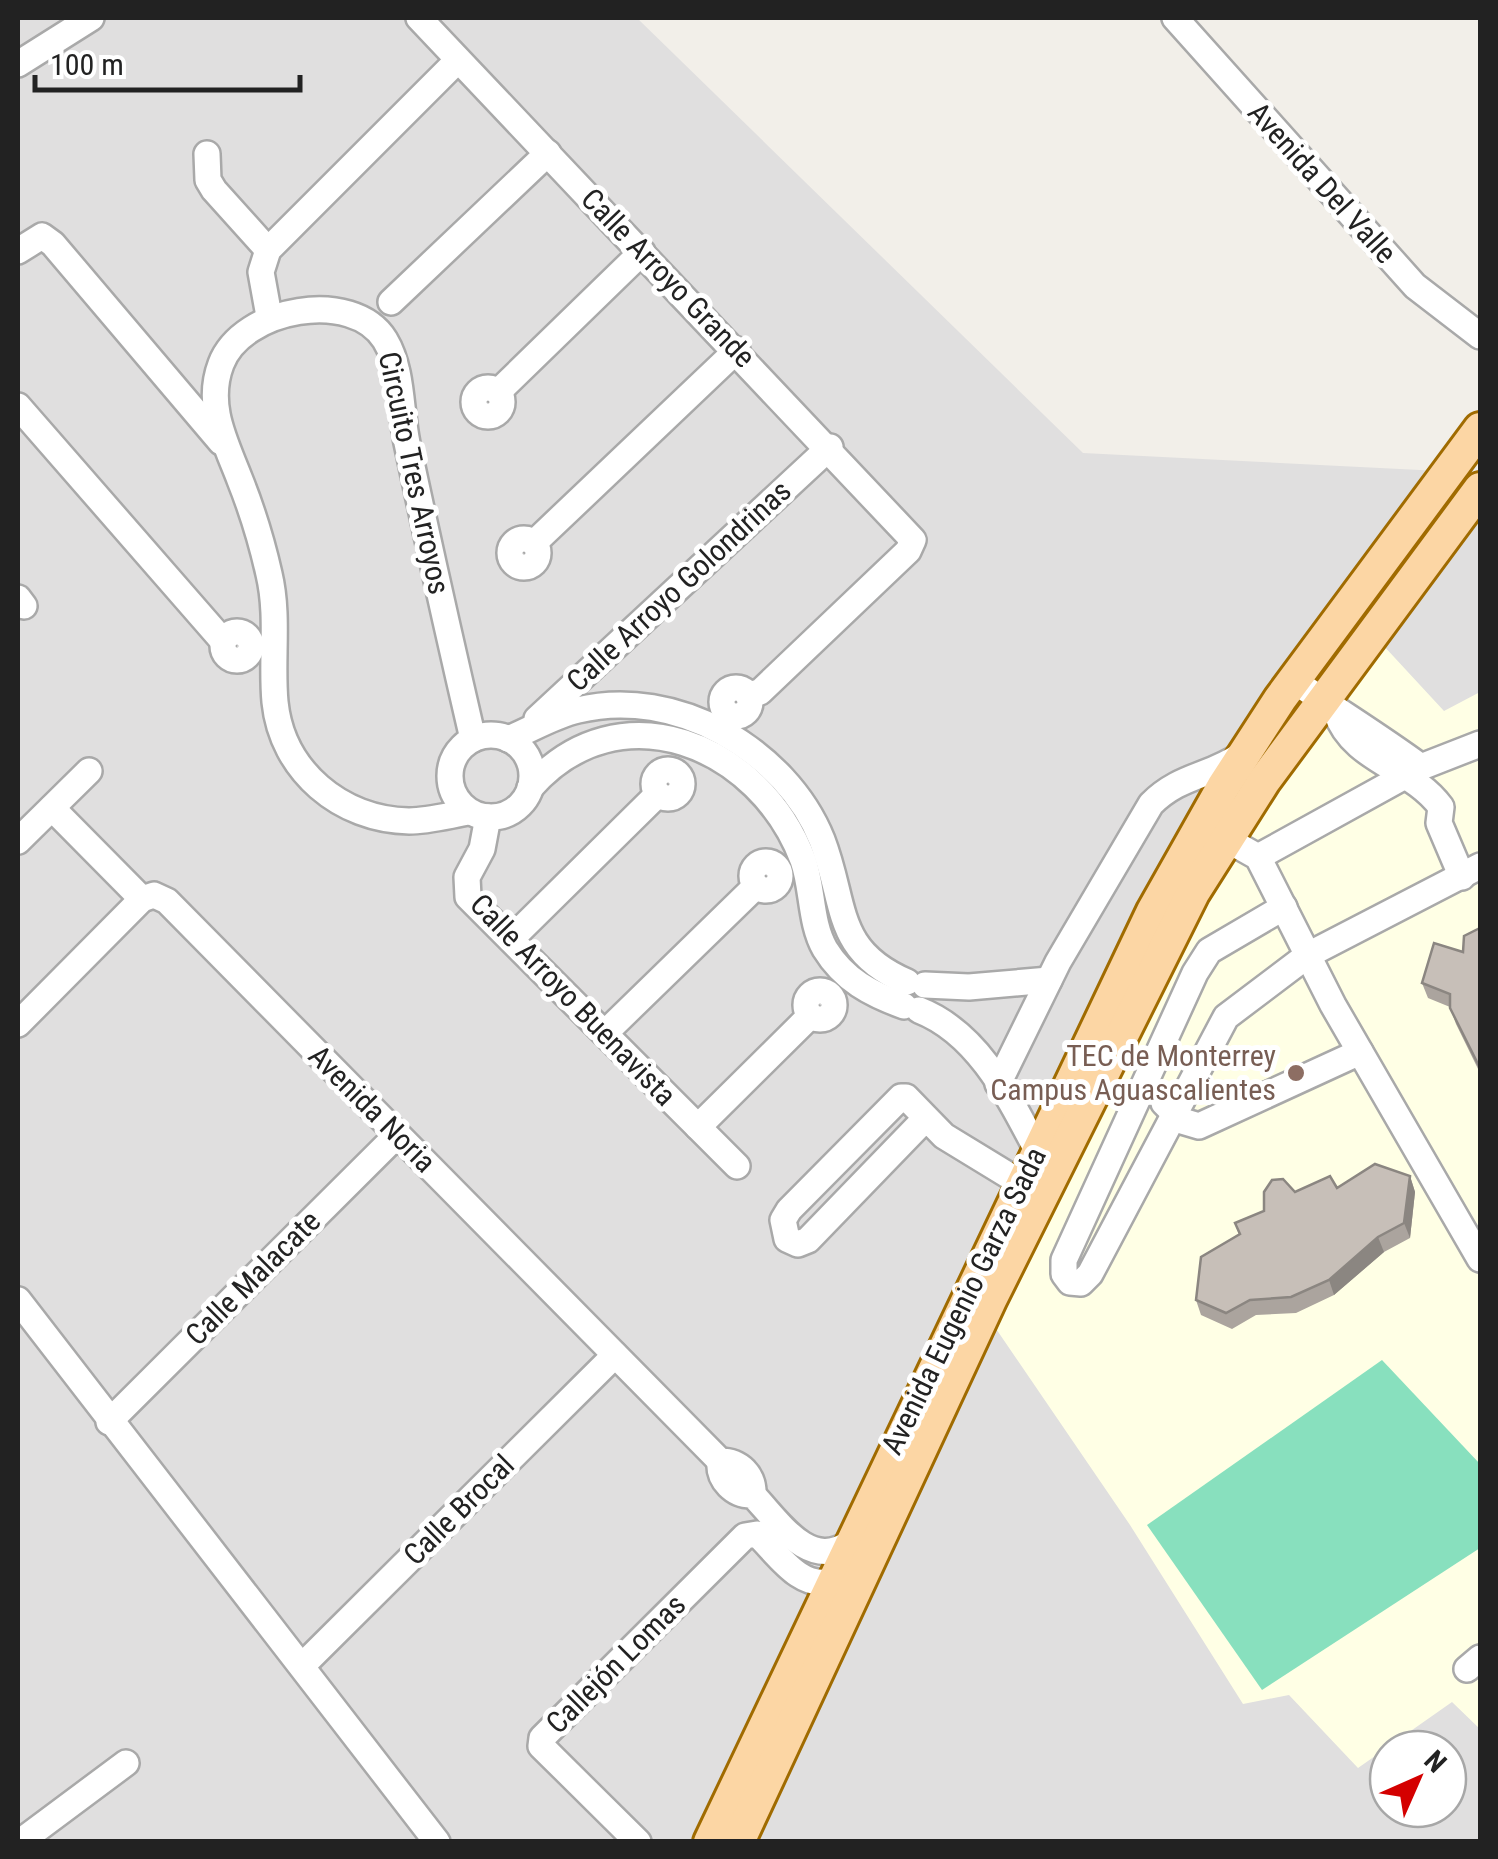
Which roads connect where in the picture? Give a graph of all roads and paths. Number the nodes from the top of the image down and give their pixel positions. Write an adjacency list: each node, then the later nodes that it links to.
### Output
1 (91, 18): 5 (street)
2 (419, 18): 4 (street, Calle Arroyo Grande)
3 (1174, 18): 13 (street, Avenida Del Valle)
4 (458, 60): 6 (street, Calle Arroyo Grande); 8 (street)
5 (18, 64)
6 (548, 153): 10 (street, Calle Arroyo Grande); 11 (street)
7 (208, 154): 8 (street)
8 (268, 250): 12 (street)
9 (18, 251): 16 (street)
10 (642, 252): 14 (street, Calle Arroyo Grande); 17 (street)
11 (391, 302)
12 (269, 316): 15 (street); 31 (street, Circuito Tres Arroyos)
13 (1480, 336)
14 (736, 350): 21 (street, Calle Arroyo Grande); 23 (street)
15 (221, 364): 16 (street); 20 (street)
16 (176, 392): 20 (street)
17 (498, 392)
18 (18, 406): 24 (street)
19 (1480, 429): 26 (main road, Avenida Eugenio Garza Sada)
20 (221, 442): 39 (street)
21 (830, 448): 25 (street, Calle Arroyo Golondrinas); 27 (street, Calle Arroyo Grande)
22 (1480, 490): 29 (main road, Avenida Eugenio Garza Sada)
23 (534, 543)
24 (223, 642)
25 (589, 669): 28 (street); 30 (street, Calle Arroyo Golondrinas)
26 (1293, 680): 29 (street); 33 (main road, Avenida Eugenio Garza Sada)
27 (748, 696)
28 (605, 706): 30 (street); 51 (street)
29 (1330, 707): 35 (street); 40 (main road, Avenida Eugenio Garza Sada)
30 (519, 733): 31 (street); 36 (street)
31 (473, 738): 39 (street)
32 (1480, 744): 35 (street)
33 (1244, 754): 49 (street); 63 (main road, Avenida Eugenio Garza Sada)
34 (89, 771): 38 (street)
35 (1414, 771): 42 (street); 43 (street)
36 (530, 788): 39 (street); 51 (street)
37 (658, 794): 47 (street)
38 (52, 808): 41 (street); 45 (street, Avenida Noria)
39 (479, 814): 47 (street, Calle Arroyo Buenavista)
40 (1226, 839): 42 (street); 78 (main road, Avenida Eugenio Garza Sada)
41 (18, 841)
42 (1258, 857): 46 (street)
43 (1471, 872): 48 (street)
44 (756, 886): 55 (street)
45 (142, 898): 54 (street); 62 (street, Avenida Noria)
46 (1284, 908): 48 (street); 58 (street)
47 (512, 938): 55 (street, Calle Arroyo Buenavista)
48 (1308, 955): 56 (street); 59 (street)
49 (1049, 980): 50 (street); 57 (street)
50 (954, 986): 51 (street); 53 (street)
51 (914, 996): 53 (street)
52 (810, 1016): 61 (street)
53 (946, 1022): 57 (street)
54 (18, 1024)
55 (605, 1033): 61 (street, Calle Arroyo Buenavista)
56 (1360, 1052): 59 (street); 66 (street)
57 (998, 1084): 63 (street)
58 (1145, 1084): 59 (street); 59 (street)
59 (1173, 1112)
60 (926, 1118): 60 (street); 65 (street)
61 (698, 1127): 64 (street, Calle Arroyo Buenavista)
62 (397, 1135): 68 (street, Avenida Noria); 69 (street, Calle Malacate)
63 (1036, 1150): 65 (main road, Avenida Eugenio Garza Sada)
64 (737, 1166)
65 (1021, 1183): 70 (main road, Avenida Eugenio Garza Sada)
66 (1480, 1259)
67 (18, 1300): 69 (street)
68 (615, 1355): 70 (street, Avenida Noria); 72 (street, Calle Brocal)
69 (109, 1422): 72 (street)
70 (848, 1544): 71 (main road, Avenida Eugenio Garza Sada)
71 (832, 1581): 76 (street, Callejón Lomas); 77 (main road, Avenida Eugenio Garza Sada)
72 (303, 1665): 75 (street)
73 (126, 1763): 74 (street)
74 (20, 1842)
75 (438, 1842)
76 (638, 1842)
77 (710, 1842)
78 (738, 1842)

